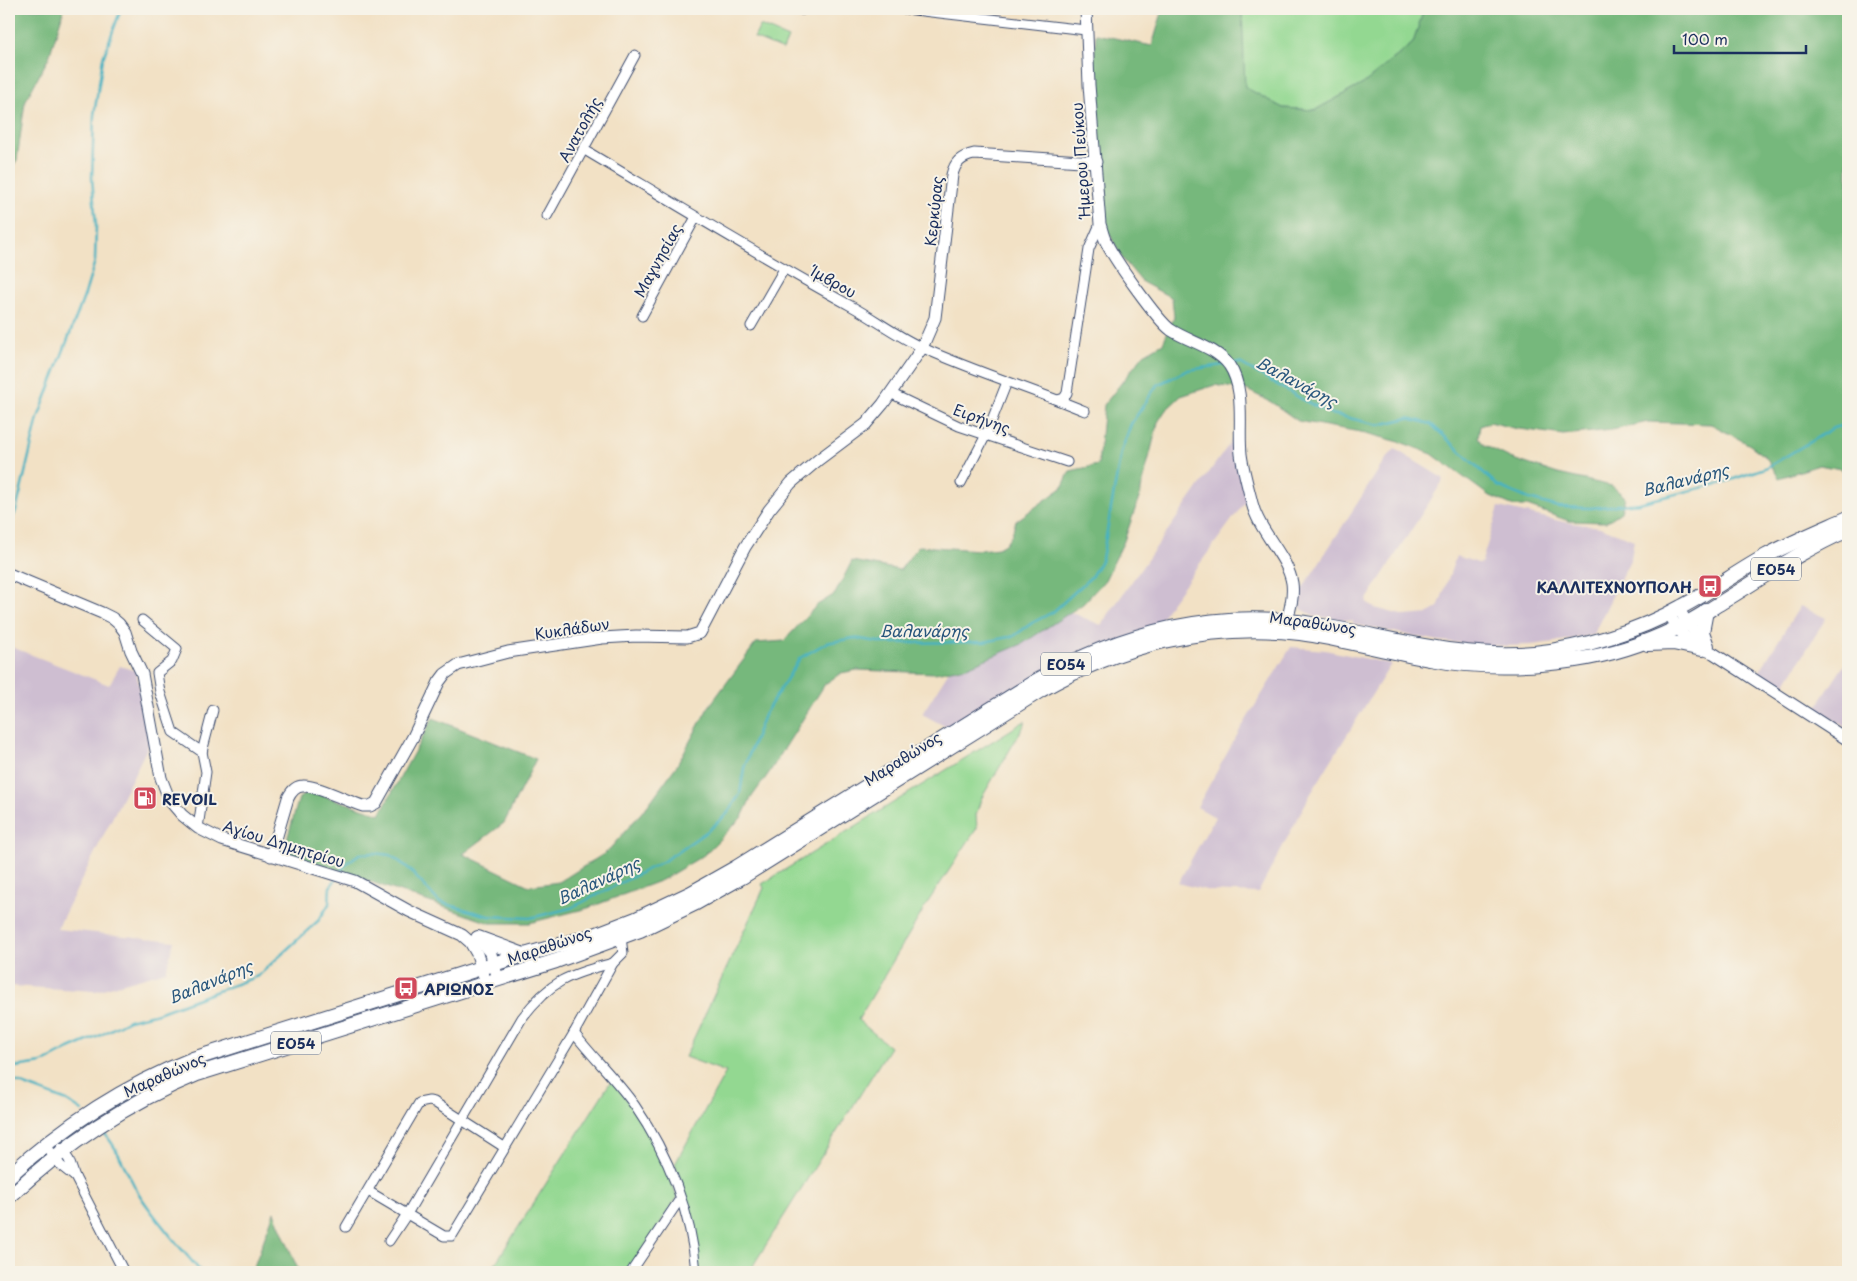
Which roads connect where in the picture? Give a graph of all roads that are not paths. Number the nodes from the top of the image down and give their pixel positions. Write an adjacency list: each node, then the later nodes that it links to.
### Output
1 (905, 9): 3 (street)
2 (1086, 9): 3 (street, Ήμερου Πεύκου)
3 (1086, 30): 6 (street, Ήμερου Πεύκου)
4 (635, 55): 5 (street, Ανατολής)
5 (583, 149): 7 (street, Ανατολής); 8 (street, Ίμβρου)
6 (1096, 162): 9 (street, Ήμερου Πεύκου); 13 (street, Κερκύρας)
7 (547, 216)
8 (696, 217): 10 (street, Ίμβρου); 11 (street, Μαγνησίας)
9 (1100, 224): 16 (street); 27 (street, Ήμερου Πεύκου)
10 (784, 269): 12 (street); 13 (street, Ίμβρου)
11 (642, 316)
12 (751, 326)
13 (922, 348): 14 (street, Ίμβρου); 15 (street, Κερκύρας)
14 (1007, 382): 16 (street, Ίμβρου); 18 (street)
15 (890, 393): 18 (street, Ειρήνης); 35 (street, Κυκλάδων)
16 (1058, 400): 17 (street, Ίμβρου)
17 (1085, 412)
18 (986, 435): 19 (street, Ειρήνης); 20 (street)
19 (1067, 462)
20 (961, 483)
21 (1848, 518): 24 (main road, Μαραθώνος / ΕΟ54)
22 (1848, 530): 25 (main road, Μαραθώνος / ΕΟ54)
23 (9, 574): 34 (street, Αγίου Δημητρίου)
24 (1674, 611): 27 (main road, Μαραθώνος / ΕΟ54); 28 (street)
25 (1706, 611): 28 (main road, Μαραθώνος / ΕΟ54); 30 (main road)
26 (142, 620): 33 (street)
27 (1287, 621): 39 (main road, Μαραθώνος / ΕΟ54)
28 (1682, 625): 29 (main road, Μαραθώνος / ΕΟ54); 30 (street)
29 (1635, 644): 30 (main road); 37 (main road, Μαραθώνος / ΕΟ54)
30 (1707, 649): 32 (street)
31 (213, 710): 33 (street)
32 (1848, 740)
33 (202, 752): 34 (street)
34 (198, 828): 35 (street, Αγίου Δημητρίου)
35 (271, 856): 36 (street, Αγίου Δημητρίου)
36 (458, 932): 38 (street, Αγίου Δημητρίου); 41 (street, Αγίου Δημητρίου)
37 (621, 937): 40 (street); 42 (main road, Μαραθώνος / ΕΟ54)
38 (478, 938): 39 (main road); 41 (street, Αγίου Δημητρίου)
39 (524, 955): 41 (main road, Μαραθώνος / ΕΟ54)
40 (613, 963): 43 (street); 44 (street)
41 (488, 966): 42 (street, Αγίου Δημητρίου); 45 (main road, Μαραθώνος / ΕΟ54)
42 (492, 981): 47 (main road, Μαραθώνος / ΕΟ54)
43 (574, 1033): 46 (street); 51 (street)
44 (461, 1119): 46 (street); 49 (street); 52 (street)
45 (50, 1141): 47 (street); 48 (main road, Μαραθώνος / ΕΟ54)
46 (504, 1147): 52 (street)
47 (59, 1154): 50 (main road, Μαραθώνος / ΕΟ54); 55 (street)
48 (9, 1176)
49 (368, 1191): 52 (street); 53 (street)
50 (9, 1197)
51 (680, 1199): 56 (street); 57 (street)
52 (407, 1214): 54 (street)
53 (346, 1227)
54 (390, 1241)
55 (124, 1272)
56 (631, 1272)
57 (696, 1272)

